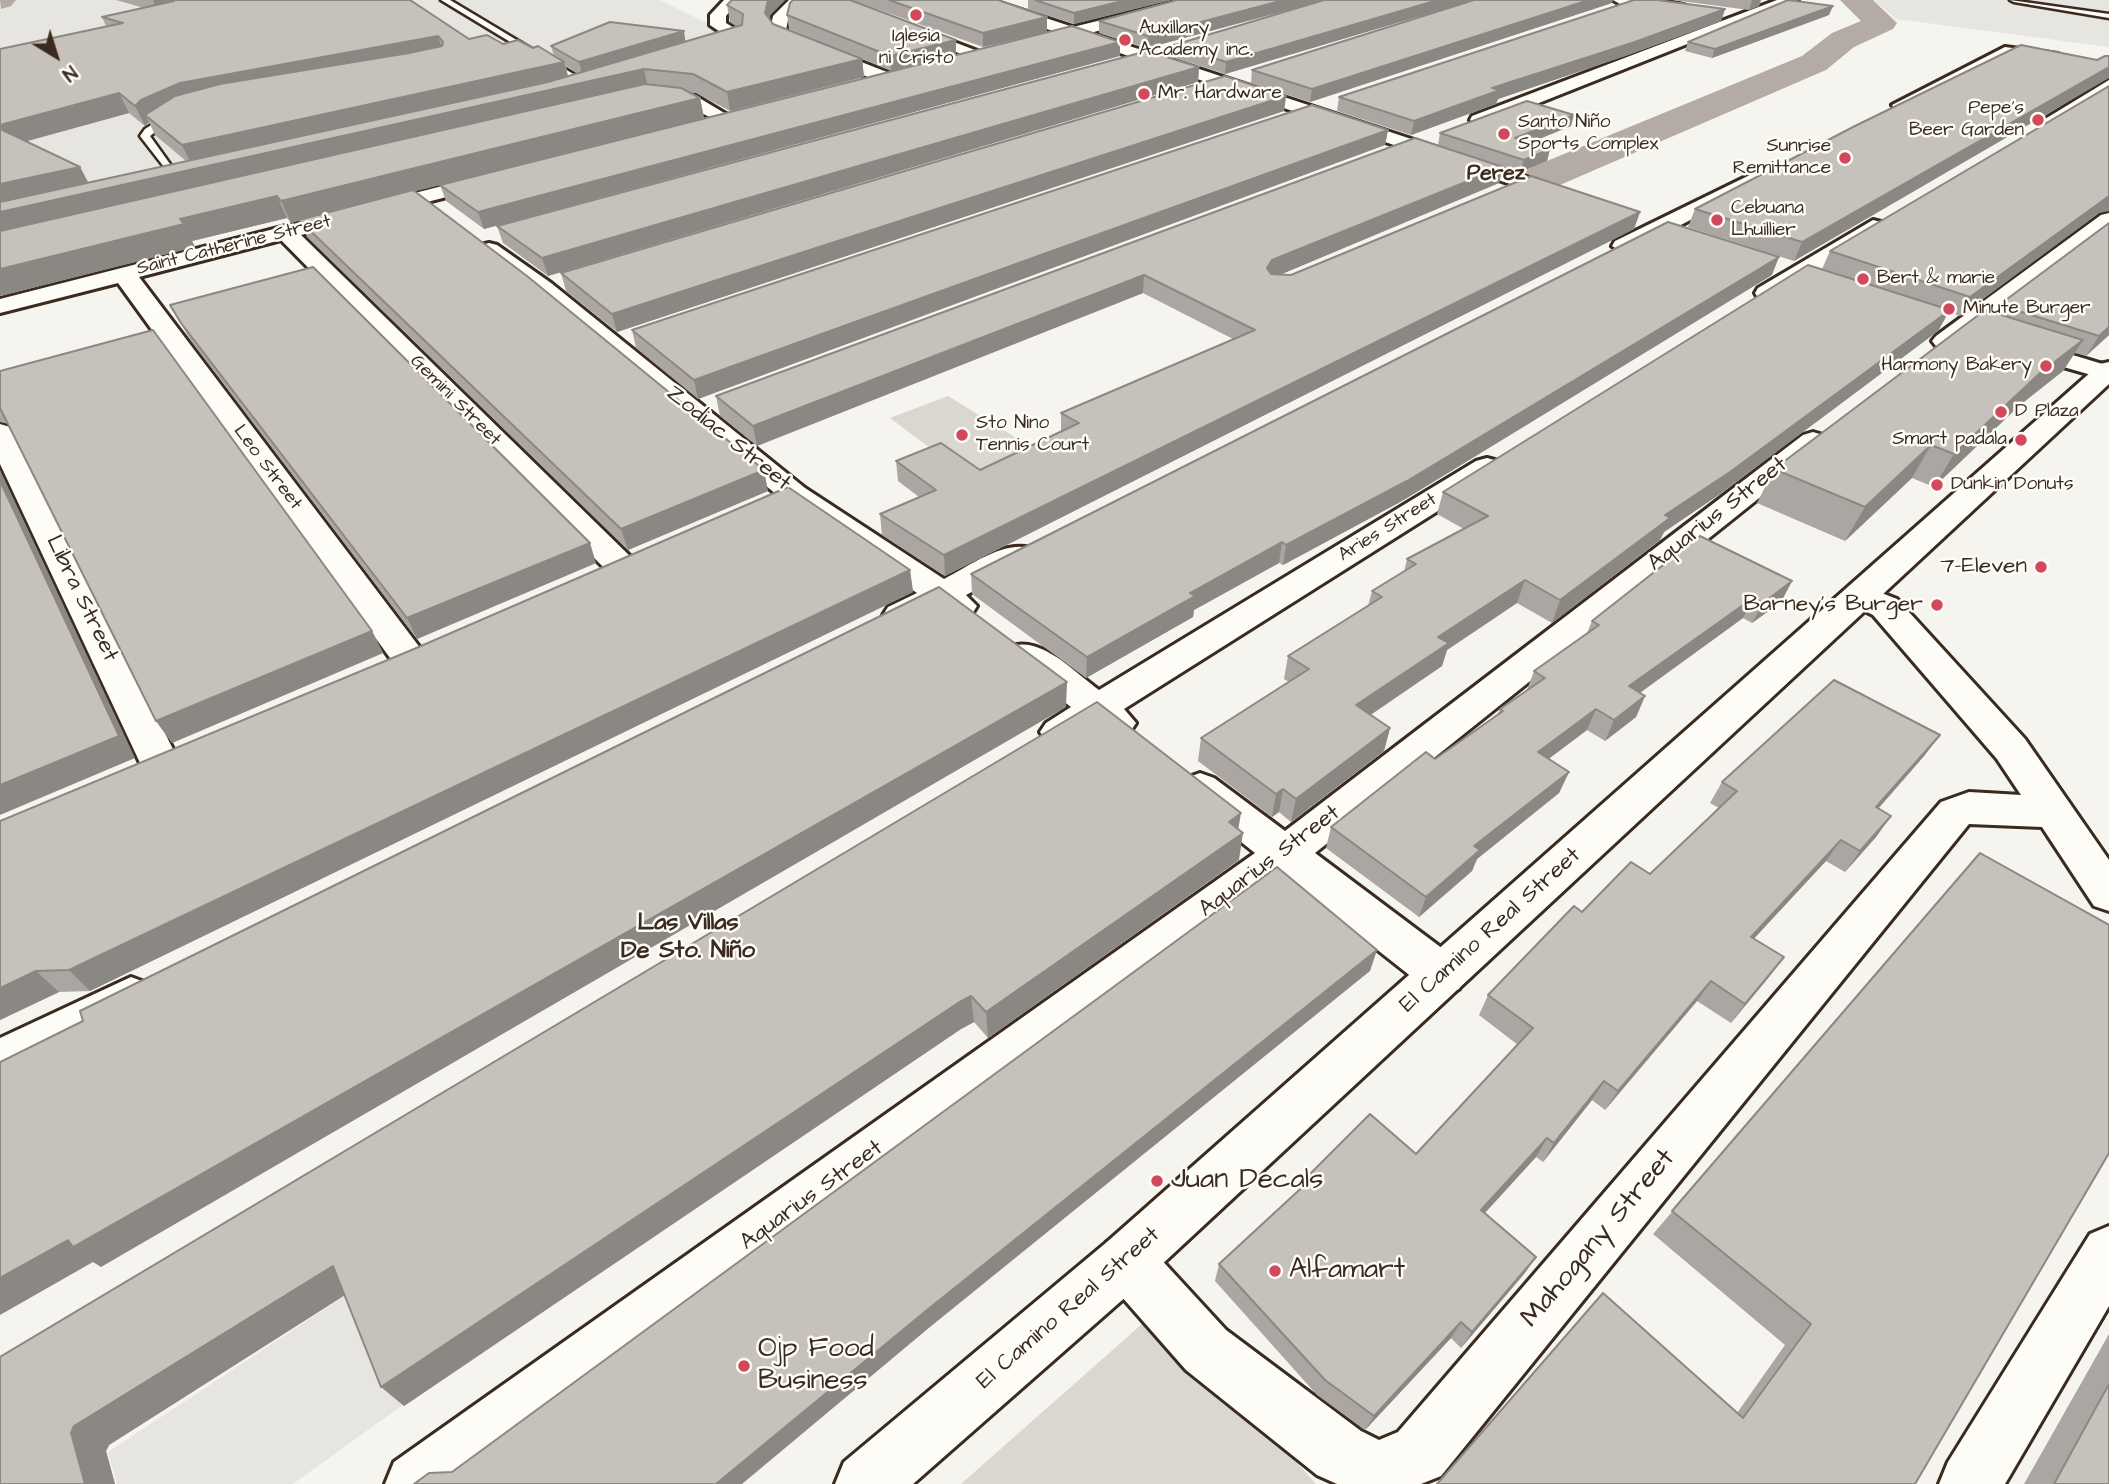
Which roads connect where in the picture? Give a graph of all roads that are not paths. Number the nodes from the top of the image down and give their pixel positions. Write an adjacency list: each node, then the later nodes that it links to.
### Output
1 (446, 0): 26 (lane)
2 (732, 0): 16 (street)
3 (800, 0): 27 (street)
4 (830, 0): 18 (street)
5 (975, 0): 11 (street)
6 (1200, 0): 15 (street)
7 (1791, 0): 14 (street)
8 (2014, 0): 13 (lane)
9 (1628, 1): 12 (street); 14 (street)
10 (1041, 6): 11 (street)
11 (1014, 12): 15 (street)
12 (1598, 15)
13 (2109, 16)
14 (1751, 18): 39 (street)
15 (1074, 32): 18 (street); 19 (street)
16 (711, 47)
17 (1179, 48): 19 (street)
18 (979, 55): 21 (street)
19 (1147, 57): 22 (street); 25 (street)
20 (2070, 60): 35 (street)
21 (940, 65)
22 (1118, 65)
23 (1261, 74): 25 (street)
24 (611, 76): 26 (street)
25 (1230, 83): 30 (street); 34 (street)
26 (586, 84): 29 (street)
27 (860, 85)
28 (2109, 85): 38 (street)
29 (563, 91)
30 (1199, 92)
31 (636, 100): 37 (street)
32 (1339, 101): 34 (street)
33 (184, 111): 43 (lane)
34 (1309, 111): 36 (street); 39 (street)
35 (1871, 120)
36 (1279, 121)
37 (700, 127)
38 (2026, 135)
39 (1413, 145): 40 (street); 44 (street)
40 (1383, 156)
41 (1786, 163): 52 (street)
42 (515, 174): 47 (street, Saint Catherine Street)
43 (182, 177): 45 (street)
44 (1524, 183): 46 (street); 48 (street)
45 (148, 185)
46 (1494, 195)
47 (422, 197): 51 (street, Saint Catherine Street); 62 (street, Zodiac Street)
48 (1586, 203)
49 (1897, 213): 54 (street)
50 (2109, 220): 56 (street)
51 (285, 232): 53 (street, Saint Catherine Street); 65 (street, Gemini Street)
52 (1595, 260)
53 (124, 274): 55 (street, Saint Catherine Street); 69 (street, Leo Street)
54 (1747, 305)
55 (0, 306)
56 (1971, 331): 57 (street); 58 (street)
57 (1914, 365)
58 (2107, 371): 67 (street, El Camino Real Street)
59 (1847, 415): 76 (street, Aquarius Street)
60 (0, 433): 73 (street, Libra Street)
61 (1511, 452): 70 (street, Aries Street)
62 (794, 494): 63 (street); 66 (street, Zodiac Street)
63 (758, 510)
64 (1042, 543): 66 (street)
65 (587, 585)
66 (943, 593): 68 (street); 70 (street, Zodiac Street)
67 (1861, 596): 75 (street); 78 (street, El Camino Real Street)
68 (869, 630)
69 (411, 661)
70 (1098, 708): 71 (street, Zodiac Street); 72 (street, Aries Street)
71 (1142, 742)
72 (1027, 751)
73 (161, 765)
74 (1175, 768): 76 (street)
75 (2053, 812): 77 (street); 82 (street, Mahogany Street)
76 (1284, 854): 78 (street); 83 (street, Aquarius Street)
77 (2109, 894)
78 (1443, 975): 82 (street, El Camino Real Street)
79 (161, 982): 80 (street)
80 (0, 1062)
81 (2109, 1253): 85 (street)
82 (1126, 1261): 84 (street, El Camino Real Street)
83 (416, 1484)
84 (866, 1484)
85 (1970, 1484)

